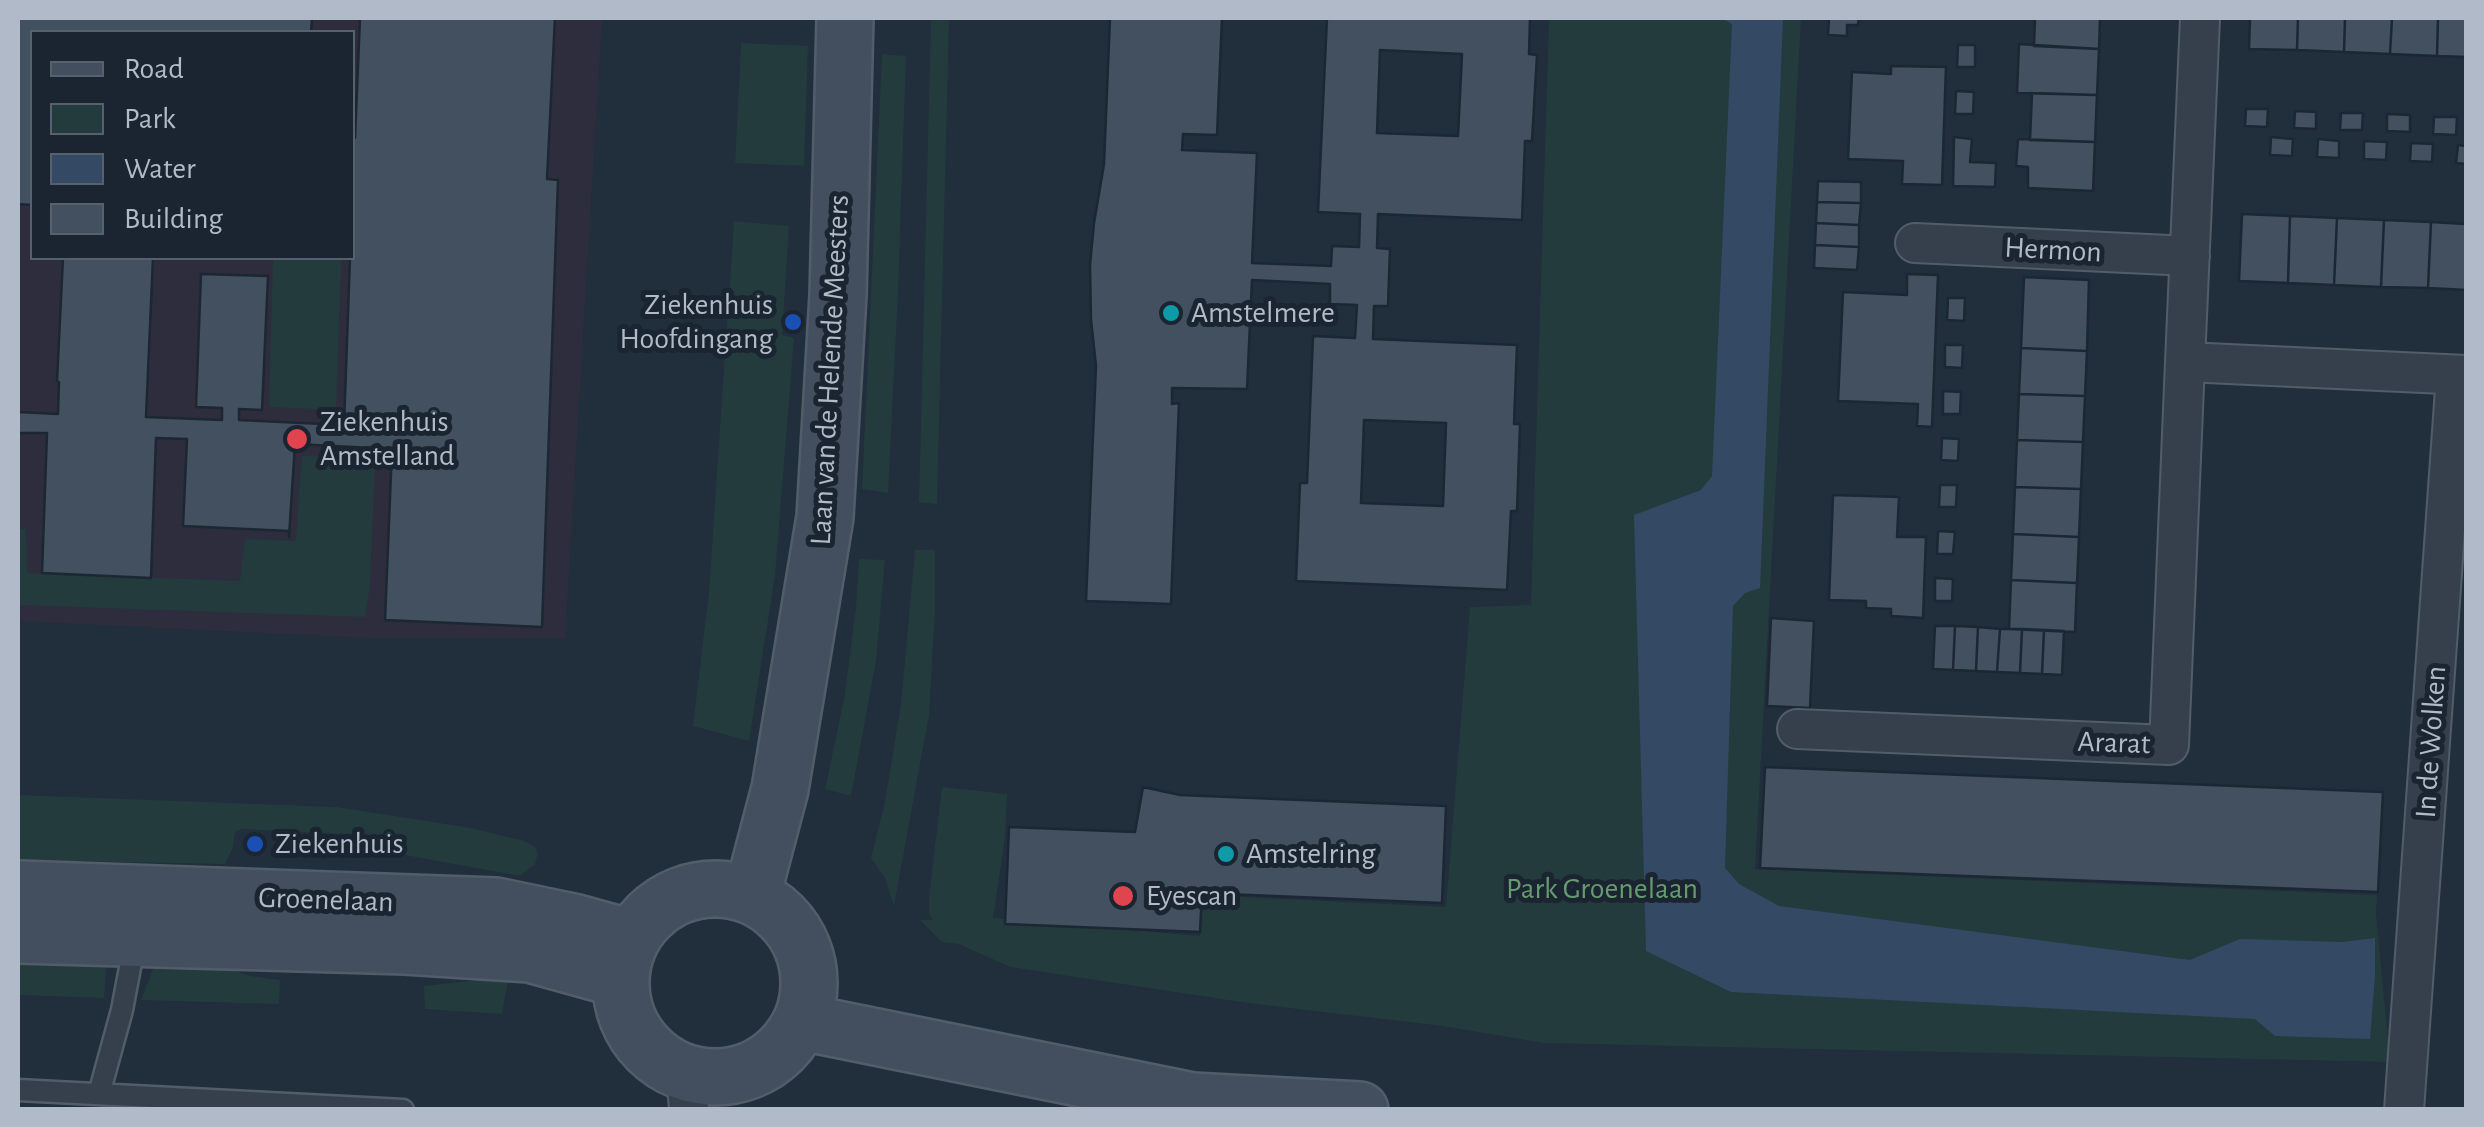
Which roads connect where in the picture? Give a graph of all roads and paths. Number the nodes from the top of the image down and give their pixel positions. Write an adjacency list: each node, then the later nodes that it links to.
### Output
1 (845, 18): 9 (street, Laan van de Helende Meesters)
2 (2200, 18): 4 (street)
3 (1915, 243): 4 (street, Hermon)
4 (2190, 256): 5 (street)
5 (2185, 362): 6 (street, In de Wolken); 7 (street, Ararat)
6 (2461, 375): 19 (street, In de Wolken)
7 (1797, 729)
8 (18, 889): 12 (street, Groenelaan)
9 (752, 895): 12 (street); 13 (street)
10 (18, 934): 11 (street, Groenelaan)
11 (136, 938): 12 (street, Groenelaan); 16 (lane)
12 (625, 959): 15 (street)
13 (802, 1022): 15 (street); 18 (street)
14 (18, 1090): 16 (lane)
15 (687, 1092)
16 (99, 1094): 17 (lane)
17 (403, 1110)
18 (1360, 1110)
19 (2404, 1110)

